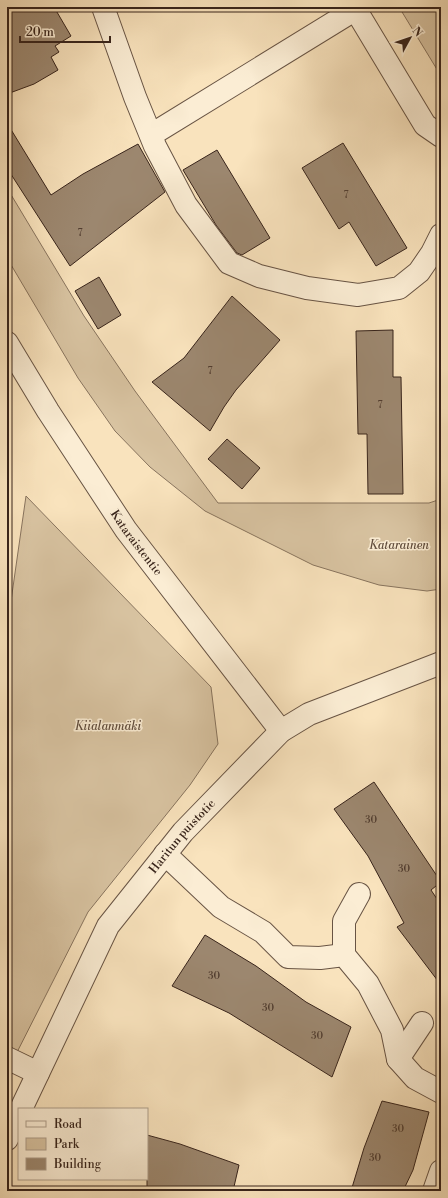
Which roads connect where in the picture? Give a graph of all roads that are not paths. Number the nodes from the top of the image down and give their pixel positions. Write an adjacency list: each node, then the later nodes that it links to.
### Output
1 (104, 7): 3 (street)
2 (355, 8): 3 (street); 4 (street)
3 (151, 135): 5 (street)
4 (441, 136)
5 (441, 235)
6 (7, 343): 8 (street, Kataraistentie)
7 (441, 663): 8 (street, Haritun puistotie)
8 (281, 731): 9 (street, Haritun puistotie)
9 (165, 854): 11 (street); 15 (street, Haritun puistotie)
10 (359, 894): 11 (street)
11 (344, 955): 14 (street)
12 (422, 1023): 14 (street)
13 (7, 1058): 15 (street)
14 (398, 1060): 16 (street)
15 (38, 1073): 17 (street, Haritun puistotie)
16 (441, 1092)
17 (21, 1108)
18 (18, 1116): 19 (street)
19 (7, 1139)
20 (441, 1171): 21 (street)
21 (434, 1191)

